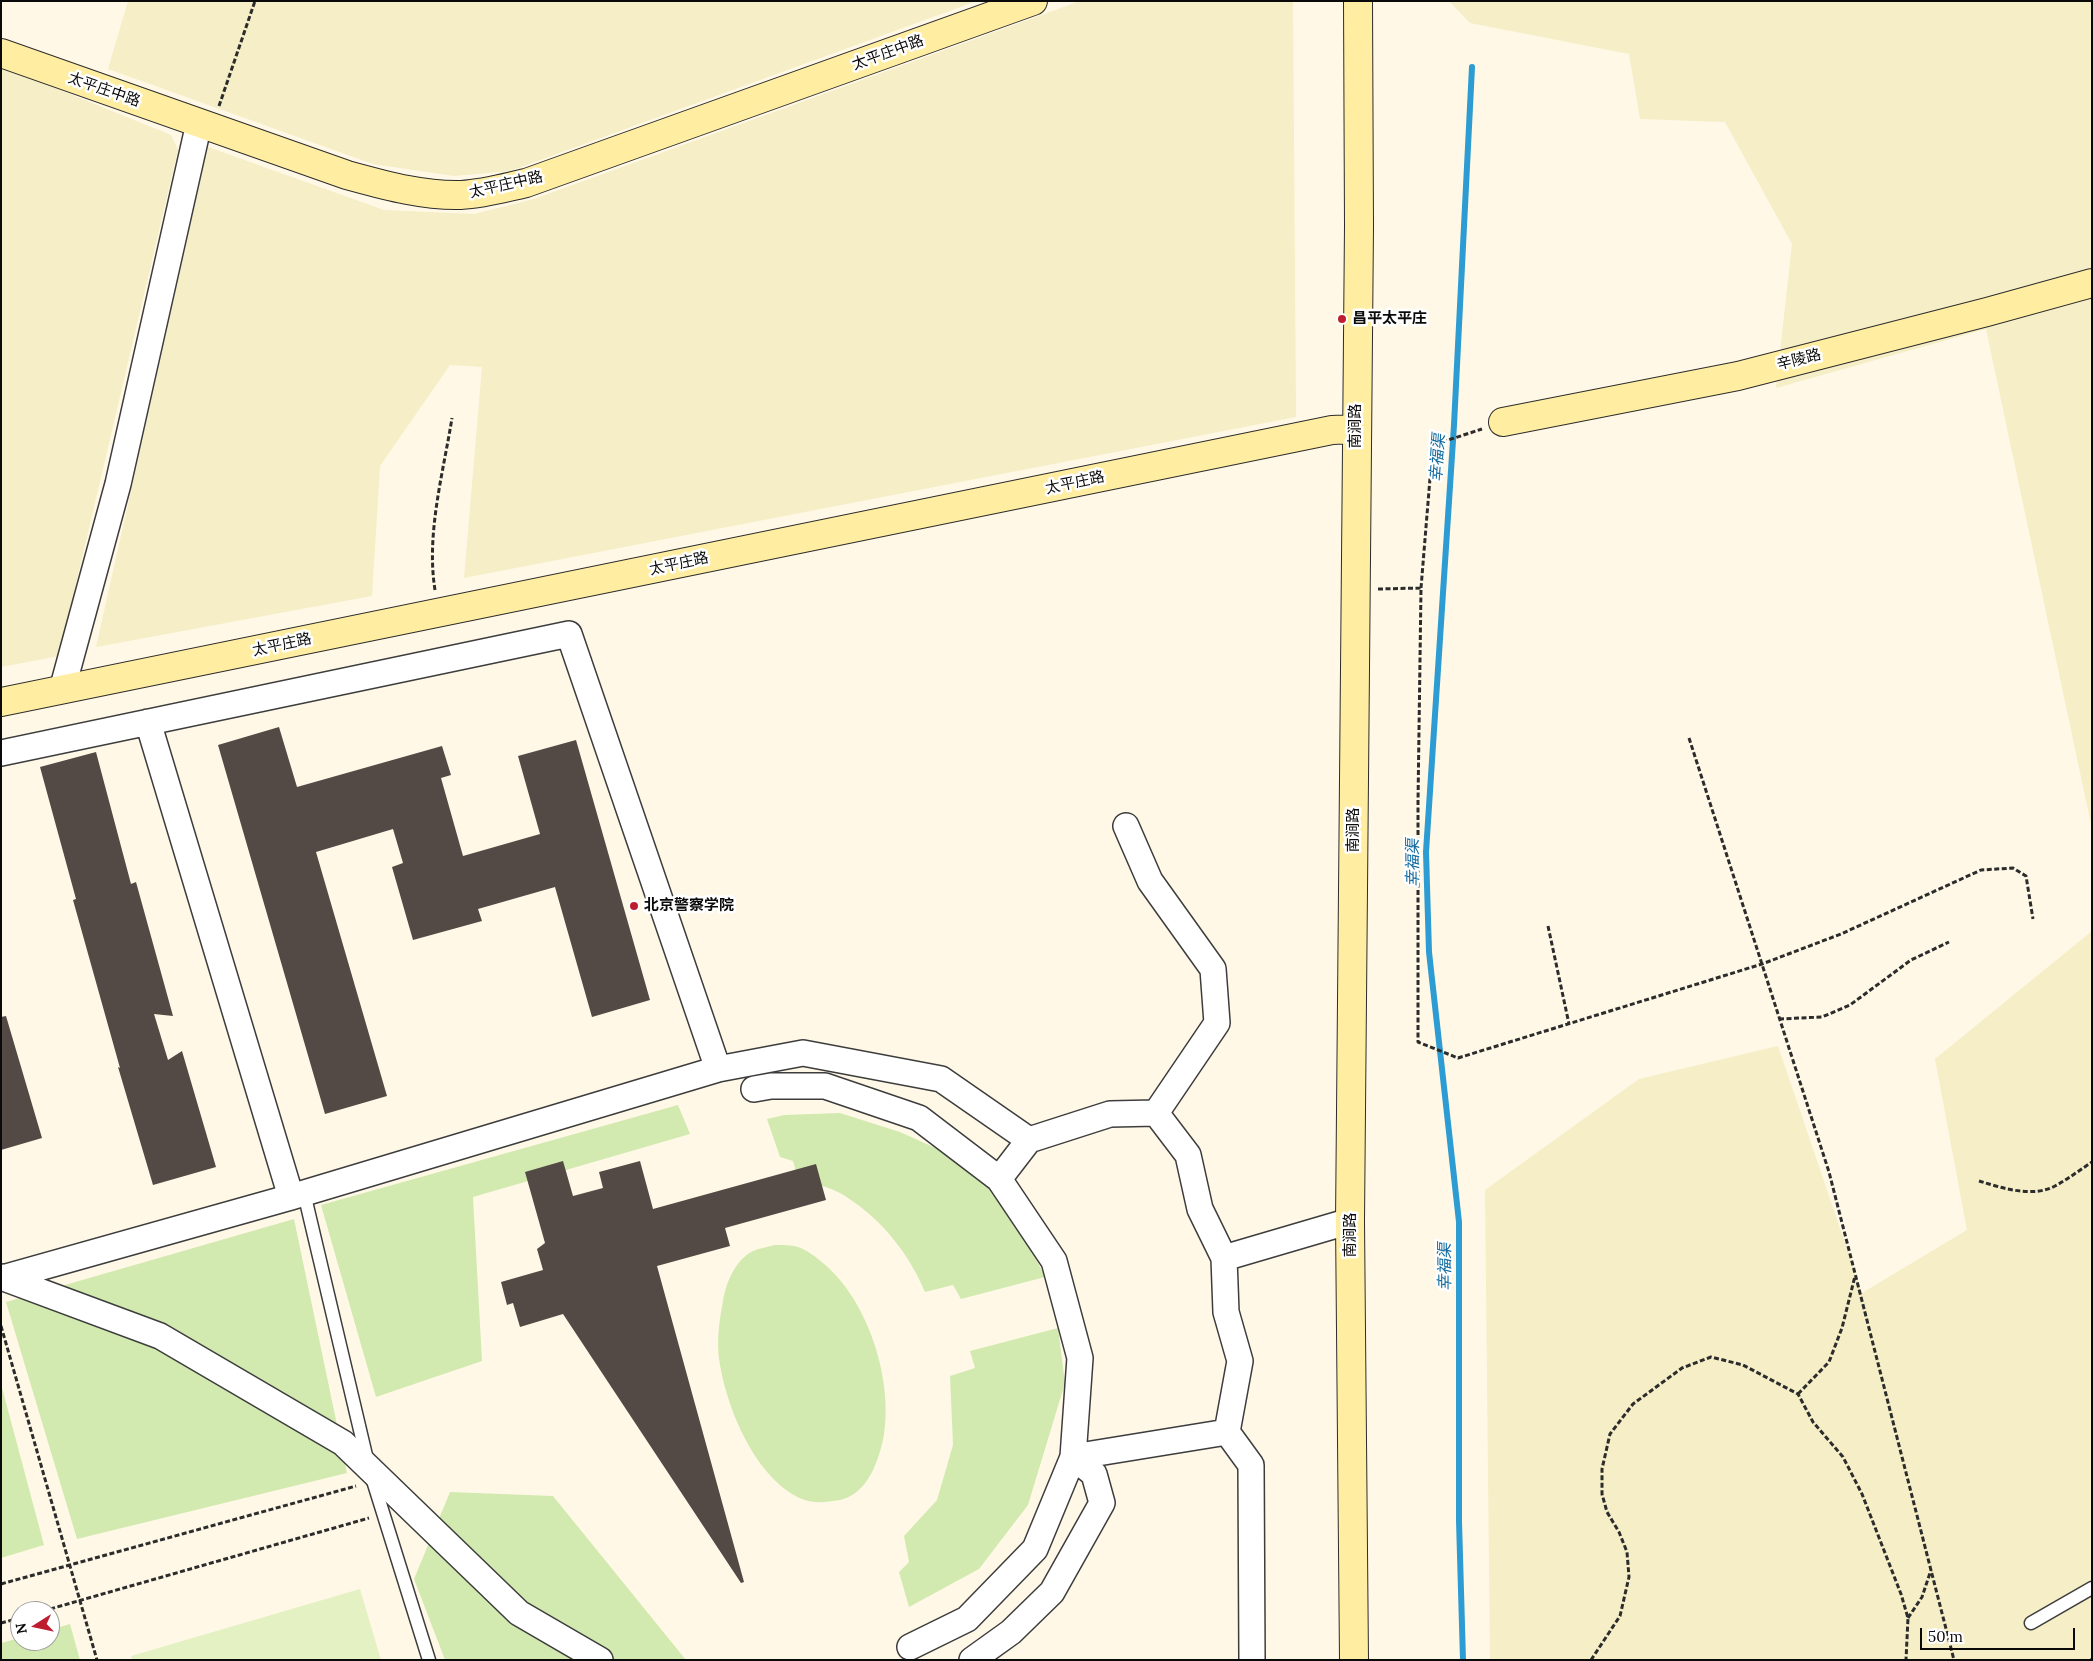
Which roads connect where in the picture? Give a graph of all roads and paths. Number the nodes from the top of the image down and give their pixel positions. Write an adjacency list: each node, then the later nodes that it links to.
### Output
1 (255, 1): 5 (path)
2 (1033, 1): 5 (street, 太平庄中路)
3 (1358, 1): 9 (street, 南涧路)
4 (1, 53): 5 (street, 太平庄中路)
5 (205, 125): 14 (street)
6 (2092, 283): 8 (street, 辛陵路)
7 (452, 418): 13 (path)
8 (1503, 422)
9 (1356, 429): 12 (street, 南涧路); 13 (street, 太平庄路)
10 (1467, 434): 11 (path)
11 (1421, 588): 12 (path); 25 (path)
12 (1355, 590): 34 (street, 南涧路)
13 (439, 613): 14 (street, 太平庄路)
14 (62, 690): 15 (street, 太平庄路)
15 (1, 702)
16 (148, 722): 18 (street); 26 (street); 33 (street)
17 (1689, 738): 23 (path)
18 (1, 753)
19 (1126, 826): 28 (street)
20 (2033, 919): 23 (path)
21 (1548, 926): 25 (path)
22 (1949, 942): 24 (path)
23 (1762, 964): 24 (path); 25 (path)
24 (1779, 1019): 36 (path)
25 (1569, 1024)
26 (718, 1069): 29 (street); 33 (street)
27 (754, 1089): 31 (street)
28 (1156, 1113): 29 (street); 35 (street)
29 (1029, 1140): 31 (street)
30 (2092, 1162): 32 (path)
31 (999, 1179): 41 (street)
32 (1979, 1181)
33 (297, 1195): 37 (street); 42 (lane)
34 (1350, 1221): 35 (street); 58 (street, 南涧路)
35 (1224, 1258): 40 (street)
36 (1855, 1274): 39 (path); 45 (path)
37 (2, 1278): 42 (street)
38 (1, 1326): 44 (path)
39 (1798, 1394): 50 (path); 59 (path)
40 (1227, 1432): 41 (street); 57 (street)
41 (1073, 1457): 52 (street); 56 (street)
42 (371, 1475): 43 (lane); 44 (path); 55 (street)
43 (384, 1514): 48 (path); 54 (lane)
44 (70, 1565): 46 (path); 48 (path)
45 (1931, 1569): 50 (path); 61 (path)
46 (1, 1584)
47 (2092, 1588): 51 (lane)
48 (80, 1600): 49 (path); 53 (path)
49 (60, 1606)
50 (1908, 1618): 60 (path)
51 (2031, 1623)
52 (910, 1646)
53 (97, 1660)
54 (429, 1660)
55 (600, 1660)
56 (972, 1660)
57 (1252, 1660)
58 (1354, 1660)
59 (1591, 1660)
60 (1906, 1660)
61 (1954, 1660)

